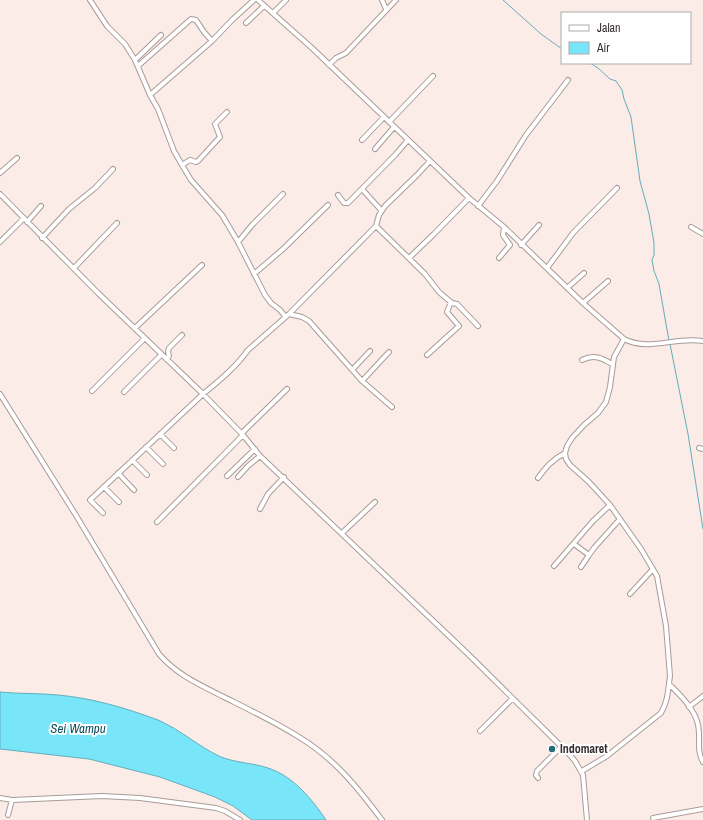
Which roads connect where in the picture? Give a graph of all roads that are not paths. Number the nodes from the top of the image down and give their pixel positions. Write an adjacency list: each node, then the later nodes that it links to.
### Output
1 (90, 0): 13 (street)
2 (254, 0): 12 (street)
3 (286, 0): 9 (street)
4 (382, 0): 8 (street)
5 (396, 0): 8 (street)
6 (260, 1): 7 (street)
7 (264, 6): 9 (street); 10 (street)
8 (386, 9): 14 (street)
9 (273, 13): 14 (street)
10 (246, 23)
11 (161, 35): 13 (street)
12 (212, 41): 15 (street); 18 (street)
13 (136, 60): 15 (street)
14 (329, 65): 20 (street)
15 (138, 66): 18 (street)
16 (433, 76): 21 (street)
17 (568, 80): 39 (street)
18 (150, 95): 28 (street)
19 (226, 112): 28 (street)
20 (384, 117): 21 (street); 23 (street)
21 (389, 122): 22 (street)
22 (394, 127): 24 (street); 25 (street)
23 (362, 140)
24 (408, 140): 27 (street); 32 (street)
25 (375, 149)
26 (17, 158): 30 (street)
27 (430, 161): 36 (street); 40 (street)
28 (182, 165): 50 (street)
29 (113, 169): 48 (street)
30 (0, 173)
31 (617, 188): 56 (street)
32 (362, 189): 35 (street); 40 (street)
33 (0, 194): 41 (street)
34 (283, 194): 50 (street)
35 (338, 195)
36 (469, 198): 39 (street); 52 (street)
37 (328, 204): 58 (street)
38 (41, 206): 41 (street)
39 (478, 206): 45 (street)
40 (381, 210): 44 (street)
41 (25, 220): 48 (street); 49 (street)
42 (117, 223): 55 (street)
43 (539, 225): 51 (street)
44 (376, 226): 52 (street); 63 (street)
45 (504, 227): 51 (street); 53 (street)
46 (690, 227): 47 (street)
47 (703, 234)
48 (42, 238): 55 (street)
49 (0, 242)
50 (238, 242): 58 (street)
51 (521, 245): 56 (street)
52 (409, 258): 61 (street)
53 (499, 258)
54 (202, 265): 65 (street)
55 (74, 268): 65 (street)
56 (547, 268): 60 (street)
57 (584, 273): 60 (street)
58 (254, 274): 63 (street)
59 (608, 281): 62 (street)
60 (567, 288): 62 (street)
61 (452, 302): 64 (street); 72 (street)
62 (582, 303): 68 (street)
63 (287, 315): 77 (street); 83 (street)
64 (478, 326)
65 (135, 328): 67 (street)
66 (182, 335): 74 (street)
67 (145, 338): 73 (street); 80 (street)
68 (624, 339): 69 (street); 76 (street)
69 (703, 341)
70 (370, 351): 77 (street)
71 (389, 352): 78 (street)
72 (427, 354)
73 (161, 355): 74 (street); 81 (street)
74 (166, 359): 83 (street)
75 (582, 360): 76 (street)
76 (612, 364): 90 (street)
77 (353, 369): 78 (street)
78 (362, 381): 84 (street)
79 (287, 389): 86 (street)
80 (92, 391)
81 (124, 392)
82 (0, 394): 131 (street)
83 (203, 394): 85 (street); 86 (street)
84 (392, 407)
85 (160, 434): 87 (street); 88 (street)
86 (243, 434): 89 (street); 108 (street)
87 (146, 447): 92 (street); 93 (street)
88 (174, 448)
89 (255, 449): 91 (street); 96 (street)
90 (565, 453): 99 (street); 104 (street)
91 (260, 456): 97 (street); 98 (street)
92 (132, 460): 94 (street); 95 (street)
93 (163, 464)
94 (118, 473): 100 (street); 101 (street)
95 (147, 475)
96 (227, 476)
97 (238, 477)
98 (284, 477): 105 (street); 109 (street)
99 (538, 478)
100 (104, 486): 102 (street); 106 (street)
101 (134, 490)
102 (119, 502)
103 (375, 502): 109 (street)
104 (610, 505): 107 (street); 110 (street)
105 (260, 509)
106 (103, 513)
107 (620, 519): 111 (street); 114 (street)
108 (157, 522)
109 (342, 533): 118 (street)
110 (574, 544): 111 (street); 112 (street)
111 (589, 555): 113 (street)
112 (554, 566)
113 (581, 567)
114 (653, 569): 115 (street); 116 (street)
115 (630, 594)
116 (669, 684): 119 (street); 123 (street)
117 (703, 696): 119 (street)
118 (512, 698): 120 (street); 121 (street)
119 (689, 707): 122 (street)
120 (480, 731)
121 (561, 748): 123 (street); 124 (street)
122 (703, 762)
123 (582, 771): 132 (street)
124 (538, 778)
125 (0, 798): 126 (street)
126 (12, 800): 128 (street); 130 (street)
127 (703, 809): 129 (street)
128 (8, 815)
129 (653, 818)
130 (240, 820)
131 (382, 820)
132 (587, 820)

